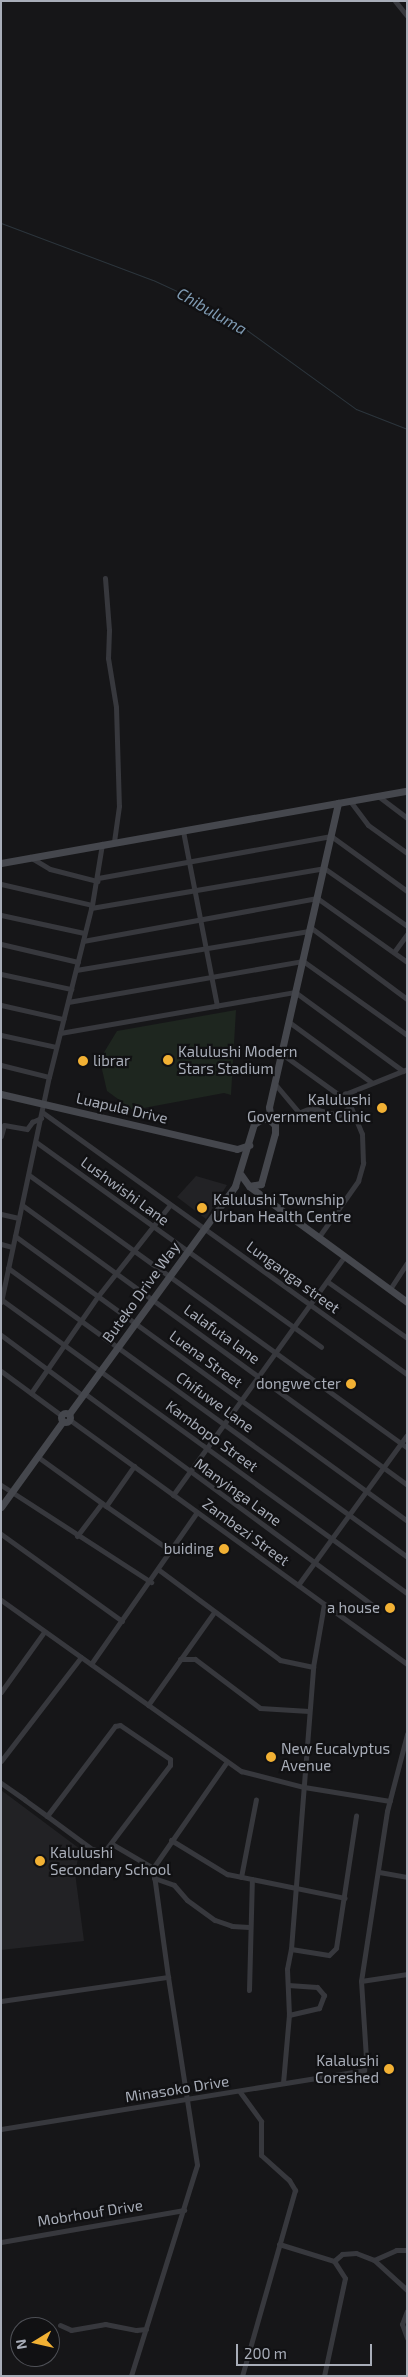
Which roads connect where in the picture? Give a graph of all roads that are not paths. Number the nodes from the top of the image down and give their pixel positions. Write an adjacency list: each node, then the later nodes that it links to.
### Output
1 (395, 1): 2 (street)
2 (407, 16)
3 (105, 578): 11 (street)
4 (407, 791): 5 (street)
5 (378, 796): 6 (street); 8 (street)
6 (350, 801): 7 (street); 13 (street)
7 (338, 803): 9 (street); 10 (street)
8 (407, 818)
9 (184, 830): 11 (street); 15 (street)
10 (331, 836): 15 (street); 17 (street); 21 (street)
11 (114, 842): 12 (street)
12 (102, 844): 14 (street); 18 (street)
13 (407, 853)
14 (30, 857): 16 (street); 18 (street)
15 (190, 862): 18 (street); 20 (street)
16 (1, 863)
17 (324, 868): 20 (street); 22 (street); 26 (street)
18 (97, 879): 23 (street)
19 (1, 884): 23 (street)
20 (194, 891): 23 (street); 25 (street)
21 (407, 892)
22 (317, 898): 25 (street); 27 (street); 33 (street)
23 (91, 907): 28 (street)
24 (1, 915): 28 (street)
25 (198, 920): 30 (street); 32 (street)
26 (407, 926)
27 (309, 929): 32 (street); 34 (street); 42 (street)
28 (84, 933): 30 (street)
29 (407, 934): 33 (street)
30 (83, 941): 35 (street)
31 (1, 944): 35 (street)
32 (204, 947): 37 (street); 39 (street)
33 (394, 952): 36 (street)
34 (303, 961): 39 (street); 41 (street); 50 (street)
35 (78, 962): 37 (street)
36 (407, 962)
37 (76, 970): 40 (street)
38 (1, 974): 40 (street)
39 (212, 977): 43 (street); 45 (street)
40 (71, 989): 43 (street)
41 (295, 992): 45 (street); 47 (street); 54 (street)
42 (407, 999)
43 (68, 1002): 46 (street)
44 (1, 1004): 46 (street)
45 (217, 1006): 48 (street)
46 (63, 1019): 48 (street)
47 (289, 1022): 52 (street); 56 (street)
48 (60, 1033): 51 (street)
49 (1, 1035): 51 (street)
50 (407, 1036)
51 (56, 1047): 55 (street)
52 (282, 1054): 57 (street); 60 (street)
53 (1, 1065): 55 (street)
54 (405, 1070): 56 (street)
55 (49, 1077): 61 (street)
56 (371, 1082): 58 (street)
57 (275, 1084): 63 (street); 65 (street)
58 (345, 1093): 60 (street); 62 (street)
59 (1, 1094): 61 (street, Luapula Drive)
60 (339, 1095): 64 (street)
61 (44, 1104): 66 (street); 72 (street, Luapula Drive)
62 (350, 1106): 64 (street); 87 (street)
63 (269, 1107): 67 (street, Buteko Drive Way); 68 (street)
64 (310, 1108): 65 (street)
65 (298, 1113): 68 (street)
66 (42, 1115): 69 (street); 70 (street); 81 (street, Lunganga street)
67 (259, 1119): 68 (street); 71 (street, Buteko Drive Way)
68 (272, 1122): 76 (street)
69 (1, 1136)
70 (36, 1142): 74 (street); 84 (street, Lushwishi Lane)
71 (249, 1145): 72 (street); 73 (street, Buteko Drive Way)
72 (237, 1149): 73 (street)
73 (245, 1159): 75 (street, Buteko Drive Way)
74 (29, 1175): 80 (street); 90 (street)
75 (241, 1175): 77 (street); 78 (street, Buteko Drive Way)
76 (261, 1184): 77 (street); 79 (street)
77 (247, 1185): 78 (street); 79 (street)
78 (235, 1186): 85 (street, Buteko Drive Way)
79 (265, 1198): 87 (street)
80 (22, 1204): 83 (street); 95 (street, Lalafuta lane)
81 (169, 1206): 84 (street); 85 (street, Lunganga street)
82 (1, 1214): 83 (street)
83 (19, 1218): 86 (street)
84 (152, 1226): 90 (street); 91 (street, Lushwishi Lane)
85 (205, 1228): 91 (street, Buteko Drive Way); 104 (street, Lunganga street)
86 (15, 1236): 89 (street); 100 (street, Luena Street)
87 (318, 1238): 92 (street)
88 (1, 1244): 89 (street)
89 (12, 1247): 94 (street)
90 (135, 1250): 95 (street); 96 (street)
91 (187, 1252): 96 (street, Buteko Drive Way); 107 (street, Lushwishi Lane)
92 (344, 1257): 98 (street); 99 (street)
93 (407, 1263): 99 (street)
94 (8, 1268): 97 (street); 105 (street, Chifuwe Lane)
95 (116, 1273): 100 (street); 101 (street, Lalafuta lane)
96 (170, 1275): 101 (street, Buteko Drive Way); 113 (street)
97 (3, 1278): 102 (street)
98 (328, 1282): 104 (street); 109 (street)
99 (390, 1289): 103 (street)
100 (98, 1296): 105 (street); 106 (street, Luena Street)
101 (152, 1299): 106 (street, Buteko Drive Way); 118 (street, Lalafuta lane)
102 (2, 1301): 110 (street, Kambopo Street)
103 (407, 1302)
104 (311, 1306): 107 (street); 117 (street, Lunganga street)
105 (82, 1320): 110 (street); 111 (street, Chifuwe Lane)
106 (135, 1322): 111 (street, Buteko Drive Way); 121 (street, Luena Street)
107 (294, 1330): 112 (street, Lushwishi Lane); 113 (street)
108 (1, 1335): 114 (street, Manyinga Lane)
109 (407, 1338)
110 (65, 1343): 114 (street); 115 (street, Kambopo Street)
111 (118, 1347): 115 (street, Buteko Drive Way); 123 (street, Chifuwe Lane)
112 (321, 1347)
113 (277, 1353): 118 (street); 125 (street)
114 (47, 1369): 119 (street); 120 (street, Manyinga Lane)
115 (101, 1370): 120 (street, Buteko Drive Way); 126 (street, Kambopo Street)
116 (1, 1371): 119 (street, Zambezi Street)
117 (407, 1374)
118 (259, 1376): 121 (street); 130 (street, Lalafuta lane)
119 (31, 1393): 122 (street, Zambezi Street)
120 (84, 1394): 122 (street, Buteko Drive Way); 131 (street, Manyinga Lane)
121 (241, 1400): 123 (street); 134 (street, Luena Street)
122 (66, 1418): 128 (street, Buteko Drive Way); 129 (street, Zambezi Street)
123 (224, 1424): 126 (street); 140 (street, Chifuwe Lane)
124 (407, 1435): 125 (street)
125 (400, 1444): 127 (street); 130 (street)
126 (208, 1447): 131 (street); 144 (street, Kambopo Street)
127 (407, 1448)
128 (38, 1457): 135 (street, Buteko Drive Way); 137 (street)
129 (134, 1466): 136 (street, Zambezi Street); 137 (street)
130 (382, 1468): 133 (street, Lalafuta lane); 134 (street)
131 (189, 1472): 136 (street); 147 (street, Manyinga Lane)
132 (1, 1485): 135 (street)
133 (407, 1485)
134 (366, 1491): 140 (street); 141 (street, Luena Street)
135 (12, 1493): 138 (street, Buteko Drive Way); 143 (street)
136 (174, 1495): 139 (street, Zambezi Street)
137 (104, 1504): 143 (street); 145 (street)
138 (1, 1507)
139 (198, 1512): 145 (street); 150 (street, Zambezi Street)
140 (348, 1514): 144 (street); 146 (street, Chifuwe Lane)
141 (407, 1521)
142 (1, 1534): 156 (street)
143 (77, 1536): 149 (street)
144 (331, 1539): 147 (street); 151 (street, Kambopo Street)
145 (172, 1552): 148 (street)
146 (407, 1557)
147 (314, 1562): 150 (street); 154 (street, Manyinga Lane)
148 (159, 1570): 149 (street); 155 (street)
149 (151, 1582): 156 (street)
150 (298, 1585): 153 (street, Zambezi Street)
151 (407, 1593)
152 (1, 1600): 157 (street)
153 (324, 1604): 161 (street, Zambezi Street); 162 (street)
154 (378, 1608)
155 (214, 1612): 159 (street); 162 (street)
156 (122, 1621): 160 (street)
157 (44, 1632): 158 (street); 163 (street)
158 (81, 1657): 160 (street); 167 (street)
159 (180, 1659): 164 (street); 165 (street)
160 (91, 1664): 164 (street)
161 (407, 1664)
162 (313, 1667): 165 (street)
163 (1, 1692)
164 (148, 1705): 168 (street)
165 (309, 1711): 170 (street)
166 (407, 1734): 172 (street)
167 (1, 1761)
168 (226, 1763): 170 (street); 175 (street)
169 (1, 1783): 173 (street)
170 (304, 1787): 172 (street); 183 (street)
171 (256, 1798): 179 (street)
172 (390, 1801): 178 (street)
173 (47, 1816): 176 (street); 176 (street)
174 (356, 1816): 184 (street)
175 (171, 1840): 177 (street); 179 (street)
176 (112, 1844): 177 (street)
177 (153, 1868): 181 (street)
178 (379, 1872): 180 (street); 189 (street)
179 (241, 1877): 182 (street)
180 (407, 1877)
181 (154, 1878): 185 (street); 188 (street)
182 (252, 1880): 183 (street); 185 (street)
183 (296, 1886): 184 (street); 186 (street)
184 (345, 1898): 186 (street)
185 (249, 1926): 191 (street)
186 (291, 1949): 190 (street)
187 (407, 1974): 189 (street)
188 (168, 1977): 192 (street); 196 (street)
189 (361, 1981): 194 (street, Minasoko Drive)
190 (288, 1985): 193 (street); 193 (street)
191 (249, 1990)
192 (1, 2001)
193 (289, 2015): 194 (street)
194 (283, 2083): 195 (street, Minasoko Drive)
195 (240, 2092): 196 (street, Minasoko Drive); 200 (street)
196 (189, 2099): 197 (street, Minasoko Drive); 198 (street)
197 (1, 2129)
198 (184, 2210): 199 (street, Mobrhouf Drive); 207 (street)
199 (1, 2242)
200 (279, 2244): 203 (street); 210 (street)
201 (407, 2250): 202 (street)
202 (374, 2260): 203 (street); 204 (street)
203 (334, 2261): 211 (street)
204 (407, 2290)
205 (407, 2311): 208 (street)
206 (60, 2326): 207 (street)
207 (146, 2329): 209 (street)
208 (407, 2338)
209 (131, 2376)
210 (242, 2376)
211 (324, 2376)

